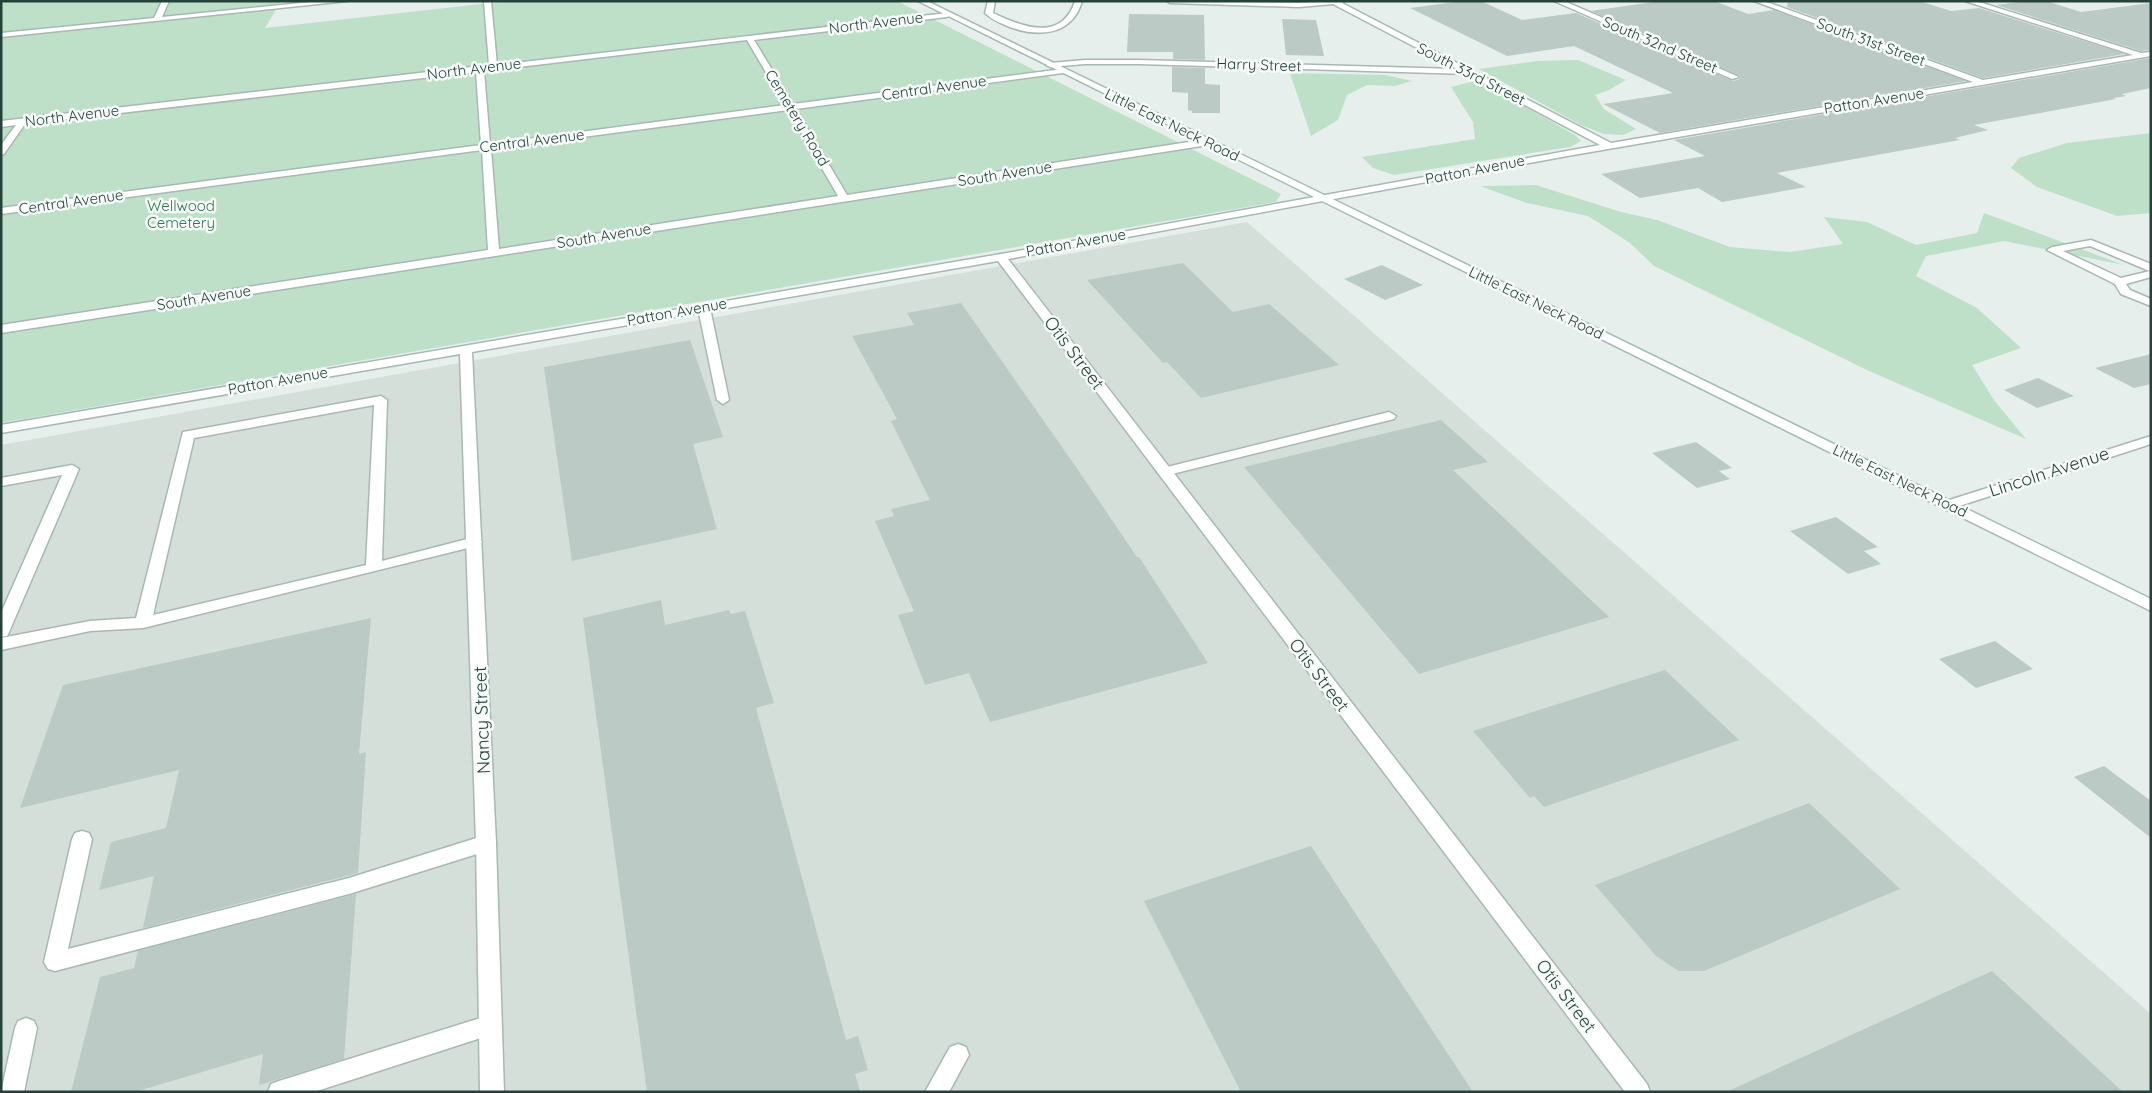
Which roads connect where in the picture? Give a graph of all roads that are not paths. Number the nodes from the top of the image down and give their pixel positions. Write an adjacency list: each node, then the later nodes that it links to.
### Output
1 (166, 1): 13 (street)
2 (344, 1): 13 (street)
3 (487, 1): 18 (street)
4 (921, 1): 12 (street, Little East Neck Road)
5 (992, 1): 6 (street)
6 (1079, 1)
7 (1170, 1): 11 (street)
8 (1557, 1): 22 (street, South 32nd Street)
9 (1757, 1): 23 (street, South 31st Street)
10 (1968, 1): 16 (street)
11 (1337, 2): 21 (street, South 33rd Street)
12 (947, 15): 15 (street, North Avenue); 17 (street, Little East Neck Road)
13 (157, 19): 14 (street)
14 (1, 35)
15 (749, 38): 18 (street, North Avenue); 24 (street, Cemetery Road)
16 (2146, 55): 23 (street, Patton Avenue)
17 (1050, 65): 20 (street, Little East Neck Road); 21 (street, Harry Street)
18 (493, 67): 19 (street, North Avenue)
19 (480, 69): 25 (street, North Avenue); 29 (street)
20 (1063, 71): 24 (street, Central Avenue); 27 (street, Little East Neck Road)
21 (1467, 72): 28 (street, South 33rd Street)
22 (1735, 77)
23 (1985, 83): 28 (street, Patton Avenue)
24 (791, 107): 29 (street, Central Avenue); 31 (street, Cemetery Road)
25 (22, 122): 26 (street, North Avenue); 30 (street)
26 (1, 124)
27 (1208, 142): 31 (street, South Avenue); 32 (street, Little East Neck Road)
28 (1610, 146): 32 (street, Patton Avenue)
29 (485, 147): 33 (street, Central Avenue); 34 (street)
30 (1, 152)
31 (845, 199): 34 (street, South Avenue)
32 (1323, 199): 35 (street, Patton Avenue); 49 (street, Little East Neck Road)
33 (1, 211)
34 (494, 253): 41 (street, South Avenue)
35 (1001, 257): 40 (street, Patton Avenue); 47 (street, Otis Street)
36 (2151, 268): 38 (street)
37 (2151, 274): 38 (street)
38 (2120, 282): 39 (street)
39 (2150, 302)
40 (704, 308): 42 (street, Patton Avenue); 43 (street)
41 (1, 329)
42 (466, 348): 45 (street, Patton Avenue); 50 (street, Nancy Street)
43 (723, 400)
44 (1389, 416): 47 (street)
45 (1, 429)
46 (2151, 440): 49 (street, Lincoln Avenue)
47 (1164, 472): 65 (street, Otis Street)
48 (1, 482): 54 (street)
49 (1948, 505): 52 (street, Little East Neck Road)
50 (475, 542): 51 (street); 57 (street, Nancy Street)
51 (374, 568): 53 (street); 53 (street)
52 (2151, 606)
53 (143, 623): 55 (street)
54 (1, 632)
55 (1, 644)
56 (82, 840): 57 (street)
57 (486, 842): 58 (street, Nancy Street)
58 (490, 1025): 62 (street); 63 (street, Nancy Street)
59 (26, 1028): 61 (street)
60 (958, 1056): 64 (street)
61 (12, 1092)
62 (279, 1092)
63 (492, 1092)
64 (936, 1092)
65 (1639, 1092)

